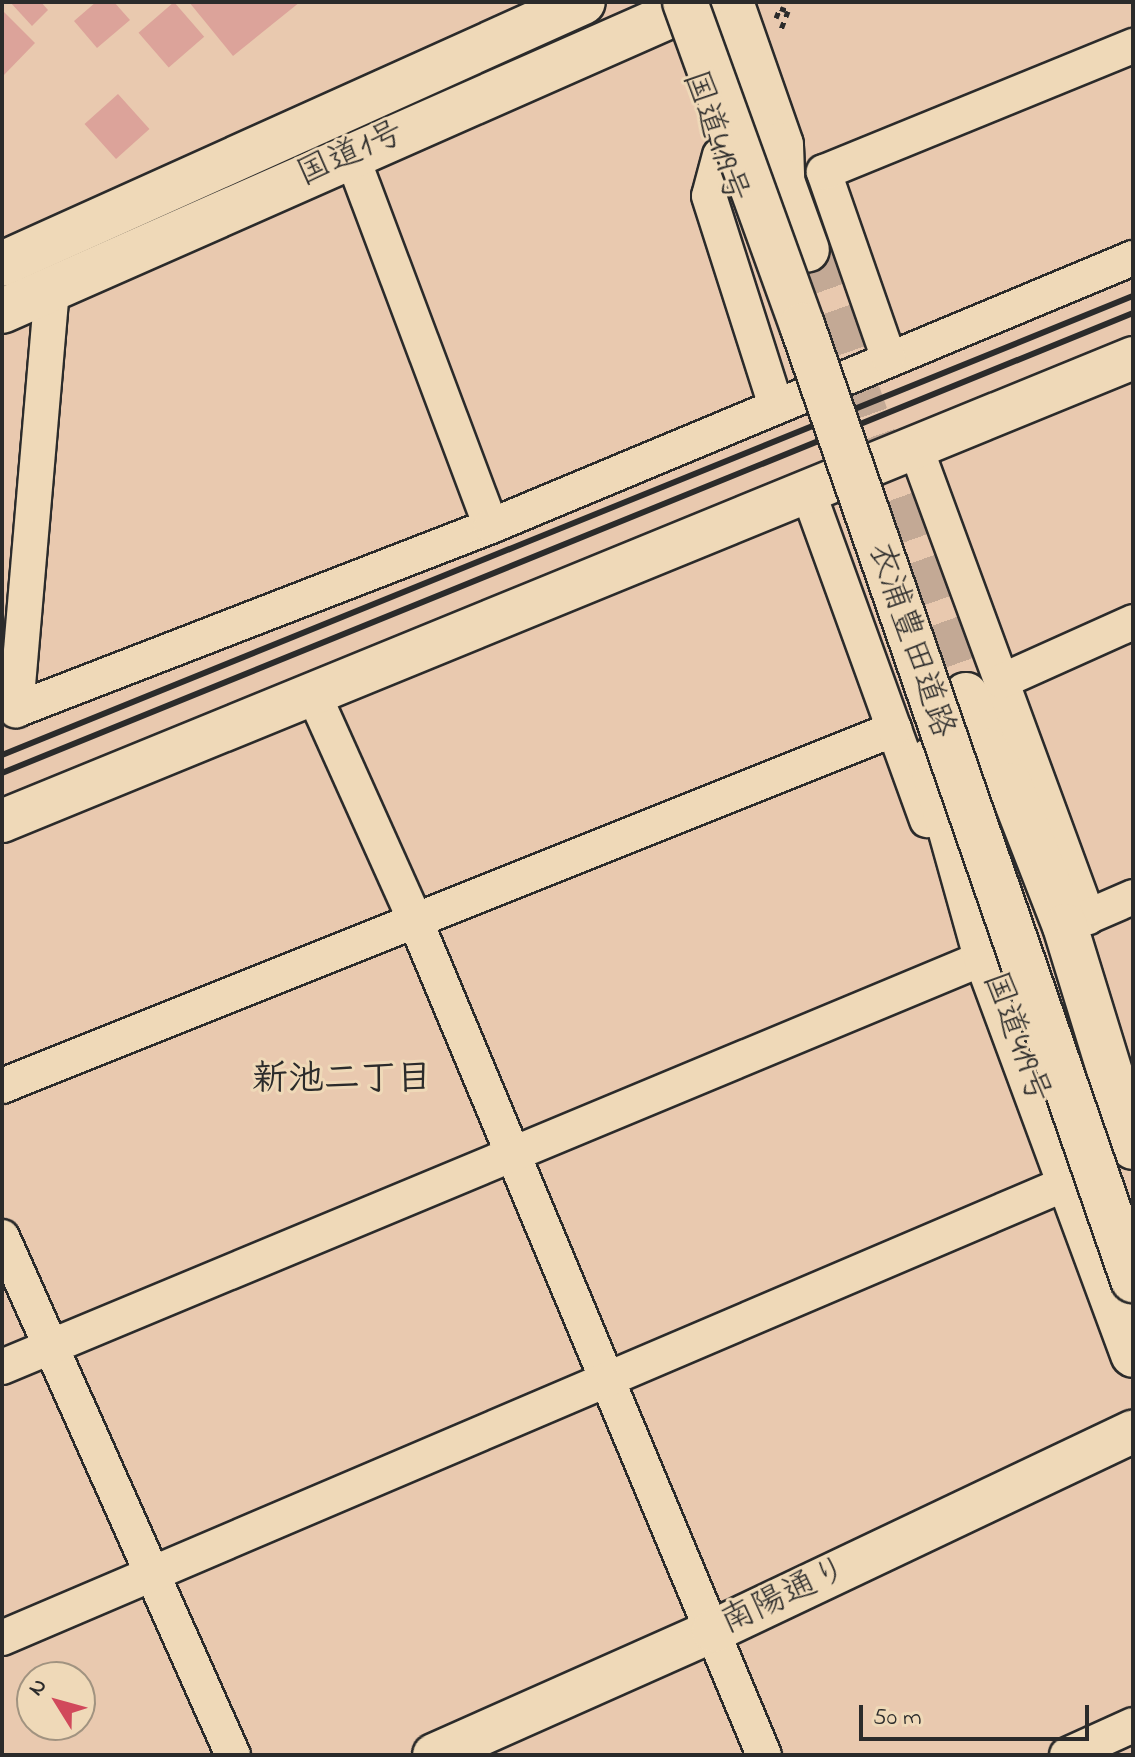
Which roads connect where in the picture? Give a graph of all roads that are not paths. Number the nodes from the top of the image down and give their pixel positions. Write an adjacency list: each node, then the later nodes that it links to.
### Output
1 (583, 2): 11 (highway, 国道1号)
2 (731, 2): 5 (highway, 国道419号)
3 (686, 5): 6 (highway, 国道1号); 7 (highway, 国道419号); 35 (highway, 衣浦豊田道路); 37 (highway, 衣浦豊田道路, bridge)
4 (1133, 46): 8 (street)
5 (766, 102): 8 (street); 9 (highway, 国道419号)
6 (351, 154): 13 (highway, 国道1号); 20 (street)
7 (720, 155): 12 (highway, 国道419号); 17 (street)
8 (824, 172): 15 (street)
9 (807, 250)
10 (1133, 258): 15 (street)
11 (2, 264)
12 (760, 272)
13 (52, 289): 14 (highway, 国道1号); 20 (street)
14 (2, 311)
15 (888, 356): 17 (street)
16 (1133, 358): 18 (street)
17 (776, 406): 20 (street)
18 (915, 446): 19 (street); 22 (street)
19 (808, 491): 23 (street); 24 (street)
20 (491, 526)
21 (1133, 622): 22 (street)
22 (984, 688): 28 (highway)
23 (313, 693): 25 (street); 27 (street)
24 (905, 723): 27 (street); 29 (highway, 国道419号)
25 (2, 821)
26 (1133, 897): 28 (street)
27 (415, 920): 30 (street); 33 (street)
28 (1076, 922): 29 (highway); 31 (highway)
29 (986, 957): 33 (street); 34 (highway, 国道419号)
30 (2, 1086)
31 (1133, 1147)
32 (1133, 1155): 34 (highway)
33 (514, 1157): 38 (street); 41 (street)
34 (1067, 1183): 39 (highway, 国道419号); 41 (street)
35 (1133, 1201)
36 (2, 1237): 38 (street)
37 (1133, 1280)
38 (52, 1347): 40 (street); 43 (street)
39 (1133, 1355)
40 (2, 1367)
41 (605, 1383): 43 (street); 44 (street)
42 (1133, 1432): 44 (street, 南陽通り)
43 (151, 1576): 45 (street); 47 (street)
44 (713, 1631): 48 (street, 南陽通り); 49 (street)
45 (2, 1638)
46 (1133, 1725): 50 (street)
47 (233, 1755)
48 (434, 1755)
49 (764, 1755)
50 (1067, 1755)

